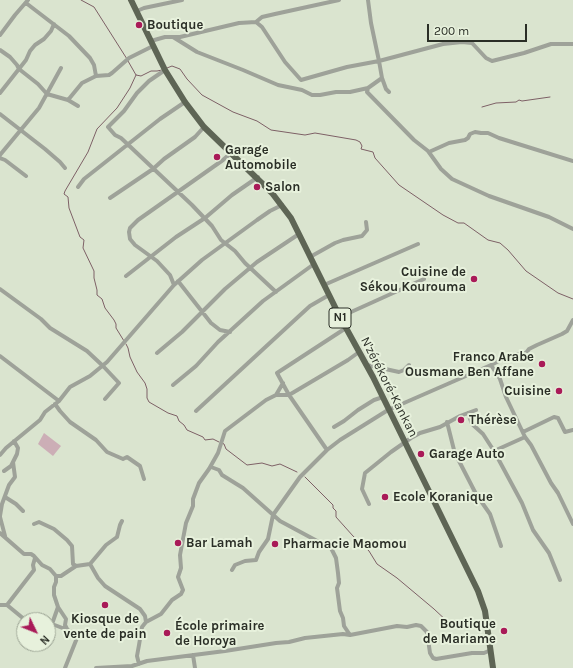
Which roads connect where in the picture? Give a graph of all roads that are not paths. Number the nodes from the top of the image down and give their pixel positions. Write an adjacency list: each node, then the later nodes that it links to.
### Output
1 (131, 0): 6 (highway, N'zérékoré-Kankan / N1)
2 (182, 0): 6 (street)
3 (339, 0): 7 (street)
4 (368, 0): 14 (street)
5 (27, 1): 8 (street); 9 (street)
6 (136, 12): 11 (highway, N'zérékoré-Kankan / N1)
7 (256, 22): 10 (street); 14 (street)
8 (54, 24): 16 (street); 18 (street)
9 (0, 35)
10 (173, 37): 11 (street); 20 (street)
11 (152, 43): 17 (highway, N'zérékoré-Kankan / N1); 18 (street)
12 (573, 44): 14 (street)
13 (0, 50): 16 (street)
14 (380, 61): 19 (street)
15 (61, 68): 23 (street)
16 (19, 69): 22 (street); 23 (street)
17 (165, 70): 25 (highway, N'zérékoré-Kankan / N1); 30 (street)
18 (96, 76): 24 (street)
19 (382, 78): 20 (street); 21 (street)
20 (368, 88): 32 (street)
21 (389, 92)
22 (0, 93)
23 (47, 94): 24 (street); 29 (street)
24 (68, 100): 26 (street)
25 (185, 102): 28 (highway, N'zérékoré-Kankan / N1); 30 (street)
26 (78, 106)
27 (0, 114): 29 (street)
28 (204, 127): 31 (highway, N'zérékoré-Kankan / N1); 36 (street)
29 (20, 130): 33 (street); 35 (street)
30 (127, 146): 36 (street); 39 (street)
31 (232, 152): 38 (highway, N'zérékoré-Kankan / N1); 40 (street)
32 (429, 152): 34 (street); 45 (street)
33 (0, 156): 37 (street)
34 (573, 161)
35 (65, 168)
36 (153, 169): 40 (street); 41 (street)
37 (26, 176)
38 (258, 177): 42 (highway, N'zérékoré-Kankan / N1); 43 (street)
39 (78, 187)
40 (177, 192): 43 (street); 49 (street)
41 (110, 198)
42 (283, 205): 46 (highway, N'zérékoré-Kankan / N1); 47 (street)
43 (205, 218): 47 (street); 49 (street)
44 (366, 222): 50 (street)
45 (573, 229)
46 (299, 234): 50 (highway, N'zérékoré-Kankan / N1); 52 (street)
47 (225, 244): 52 (street); 55 (street)
48 (418, 244): 57 (street)
49 (151, 256): 53 (street); 56 (street)
50 (310, 257): 51 (highway, N'zérékoré-Kankan / N1)
51 (314, 264): 57 (highway, N'zérékoré-Kankan / N1); 59 (street)
52 (250, 268): 59 (street); 61 (street)
53 (126, 276)
54 (424, 280): 62 (street)
55 (178, 281): 56 (street); 61 (street)
56 (174, 285): 72 (street)
57 (324, 285): 60 (highway, N'zérékoré-Kankan / N1)
58 (0, 289): 72 (street)
59 (276, 292): 65 (street)
60 (329, 295): 62 (highway, N'zérékoré-Kankan / N1); 82 (street)
61 (202, 312): 65 (street); 67 (street)
62 (340, 317): 64 (highway, N'zérékoré-Kankan / N1)
63 (573, 320): 71 (street)
64 (346, 328): 66 (highway, N'zérékoré-Kankan / N1); 73 (street)
65 (230, 332): 74 (street)
66 (359, 352): 69 (highway, N'zérékoré-Kankan / N1); 76 (street)
67 (157, 353)
68 (0, 356): 79 (street)
69 (366, 365): 70 (street); 77 (highway, N'zérékoré-Kankan / N1)
70 (409, 365)
71 (491, 365): 80 (street); 87 (street)
72 (103, 366): 78 (street); 79 (street)
73 (283, 383): 75 (street); 76 (street)
74 (173, 385)
75 (276, 396): 76 (street); 95 (street)
76 (289, 396): 91 (street)
77 (383, 397): 80 (highway, N'zérékoré-Kankan / N1); 85 (street)
78 (105, 399)
79 (57, 402): 89 (street); 97 (street)
80 (388, 410): 90 (highway, N'zérékoré-Kankan / N1); 91 (street)
81 (476, 410): 83 (street)
82 (196, 411)
83 (468, 413): 84 (street); 92 (street)
84 (448, 422): 90 (street); 107 (street)
85 (334, 427)
86 (573, 430): 87 (street)
87 (523, 432): 88 (street)
88 (525, 437): 92 (street); 105 (street)
89 (14, 441): 93 (street); 94 (street)
90 (405, 442): 99 (street); 123 (highway, N'zérékoré-Kankan / N1)
91 (327, 450): 101 (street)
92 (494, 451): 113 (street)
93 (0, 455)
94 (13, 462): 96 (street); 98 (street)
95 (210, 467): 101 (street); 119 (street)
96 (4, 470)
97 (144, 478)
98 (5, 497): 100 (street); 102 (street)
99 (369, 504)
100 (23, 511)
101 (273, 515): 111 (street); 122 (street)
102 (0, 516): 106 (street)
103 (122, 521): 109 (street)
104 (34, 524): 110 (street)
105 (573, 524)
106 (2, 535): 108 (street)
107 (501, 546)
108 (35, 558): 112 (street); 114 (street)
109 (90, 564): 110 (street); 119 (street)
110 (76, 566): 112 (street)
111 (232, 570)
112 (56, 576): 115 (street)
113 (560, 580)
114 (3, 605): 116 (street); 118 (street)
115 (58, 607): 117 (street); 121 (street)
116 (0, 610)
117 (56, 613)
118 (16, 614)
119 (146, 622): 125 (street)
120 (56, 625): 121 (street)
121 (67, 629): 128 (street)
122 (350, 635): 123 (street); 124 (street)
123 (491, 650): 131 (highway, N'zérékoré-Kankan / N1)
124 (193, 655): 125 (street); 130 (street)
125 (139, 664): 127 (street)
126 (106, 667): 127 (street); 129 (street)
127 (132, 667)
128 (65, 668)
129 (96, 668)
130 (195, 668)
131 (493, 668)

